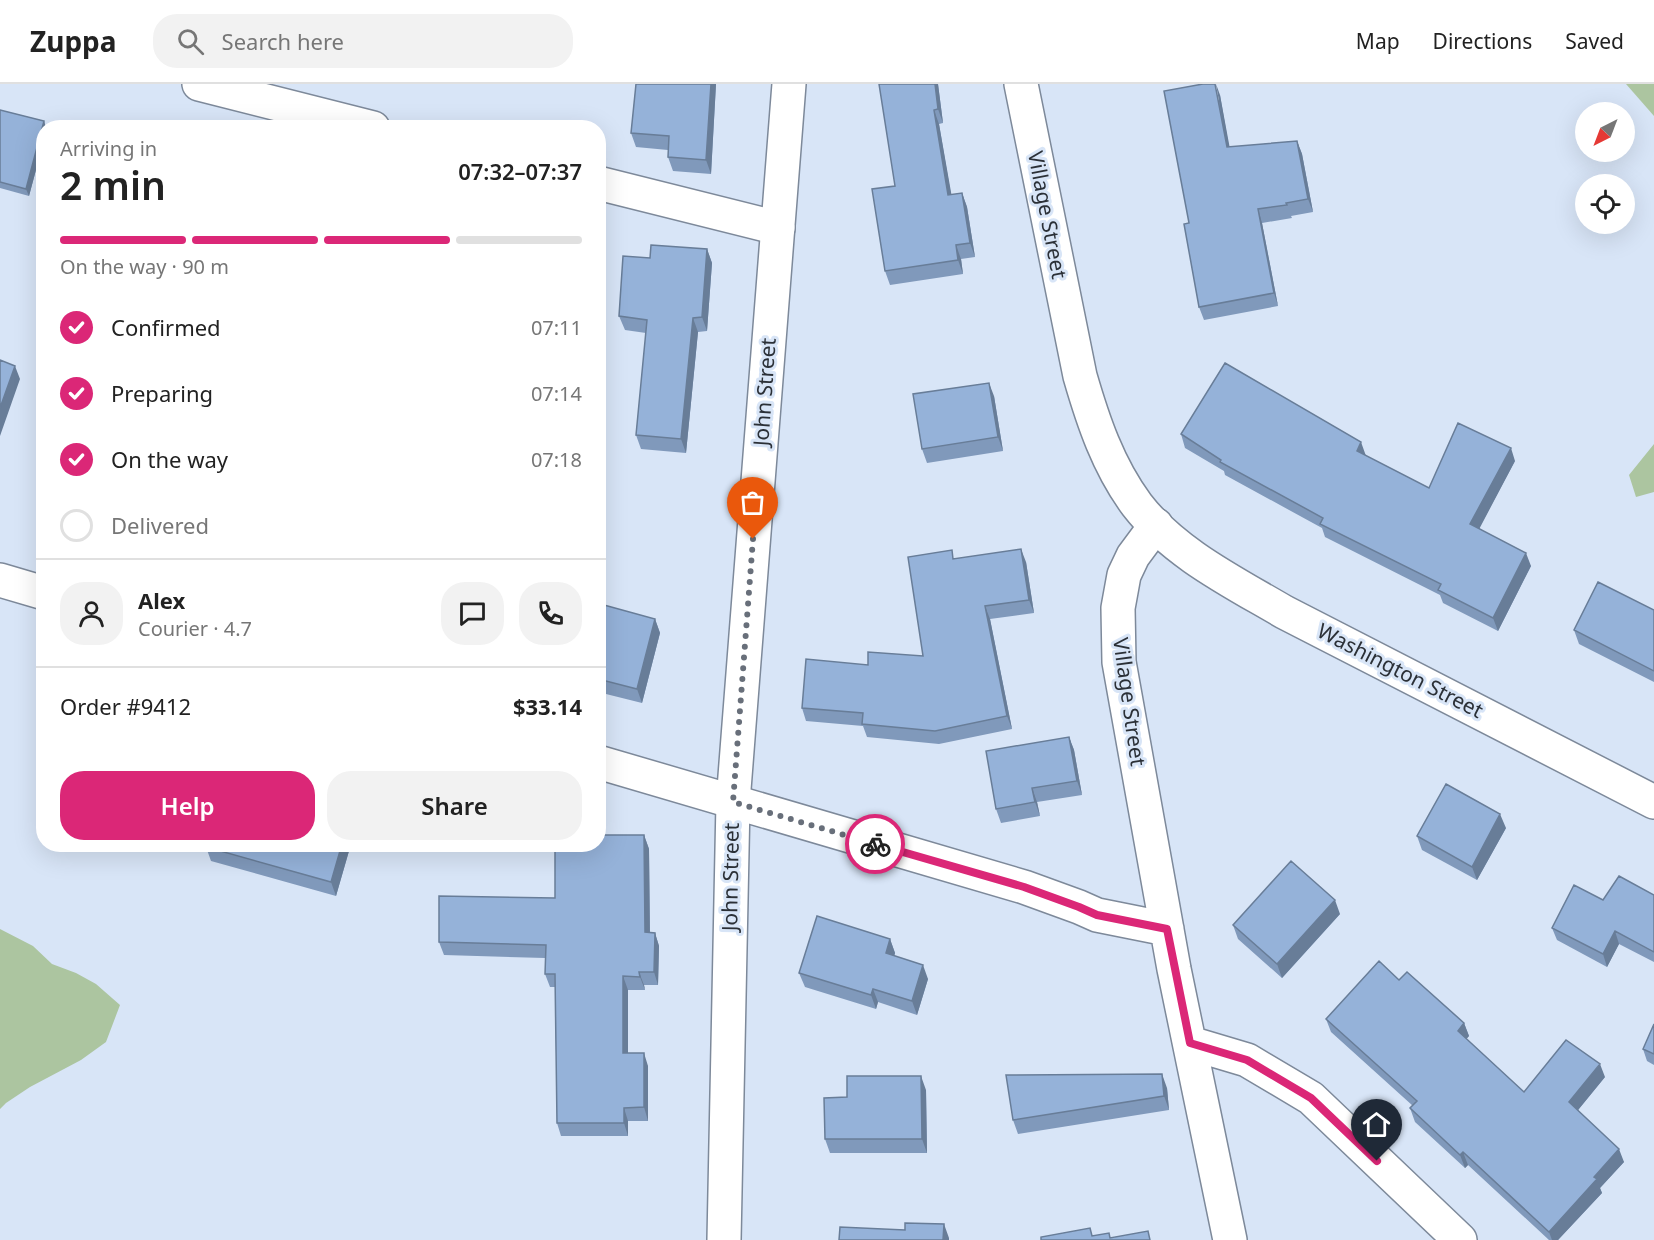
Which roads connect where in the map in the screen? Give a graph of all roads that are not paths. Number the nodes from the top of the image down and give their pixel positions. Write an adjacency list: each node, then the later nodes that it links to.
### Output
1 (199, 84): 4 (street)
2 (789, 84): 6 (street, John Street)
3 (1021, 84): 7 (street, Village Street)
4 (342, 120)
5 (606, 185): 6 (street)
6 (778, 228): 11 (street, John Street)
7 (1156, 525): 12 (street, Washington Street); 13 (street, Village Street)
8 (0, 580): 9 (street)
9 (36, 591)
10 (606, 764): 11 (street)
11 (733, 802): 13 (street); 15 (street, John Street)
12 (1654, 802)
13 (1167, 929): 14 (street, Village Street)
14 (1190, 1043): 16 (street, Village Street); 17 (street)
15 (724, 1240)
16 (1230, 1240)
17 (1460, 1240)

